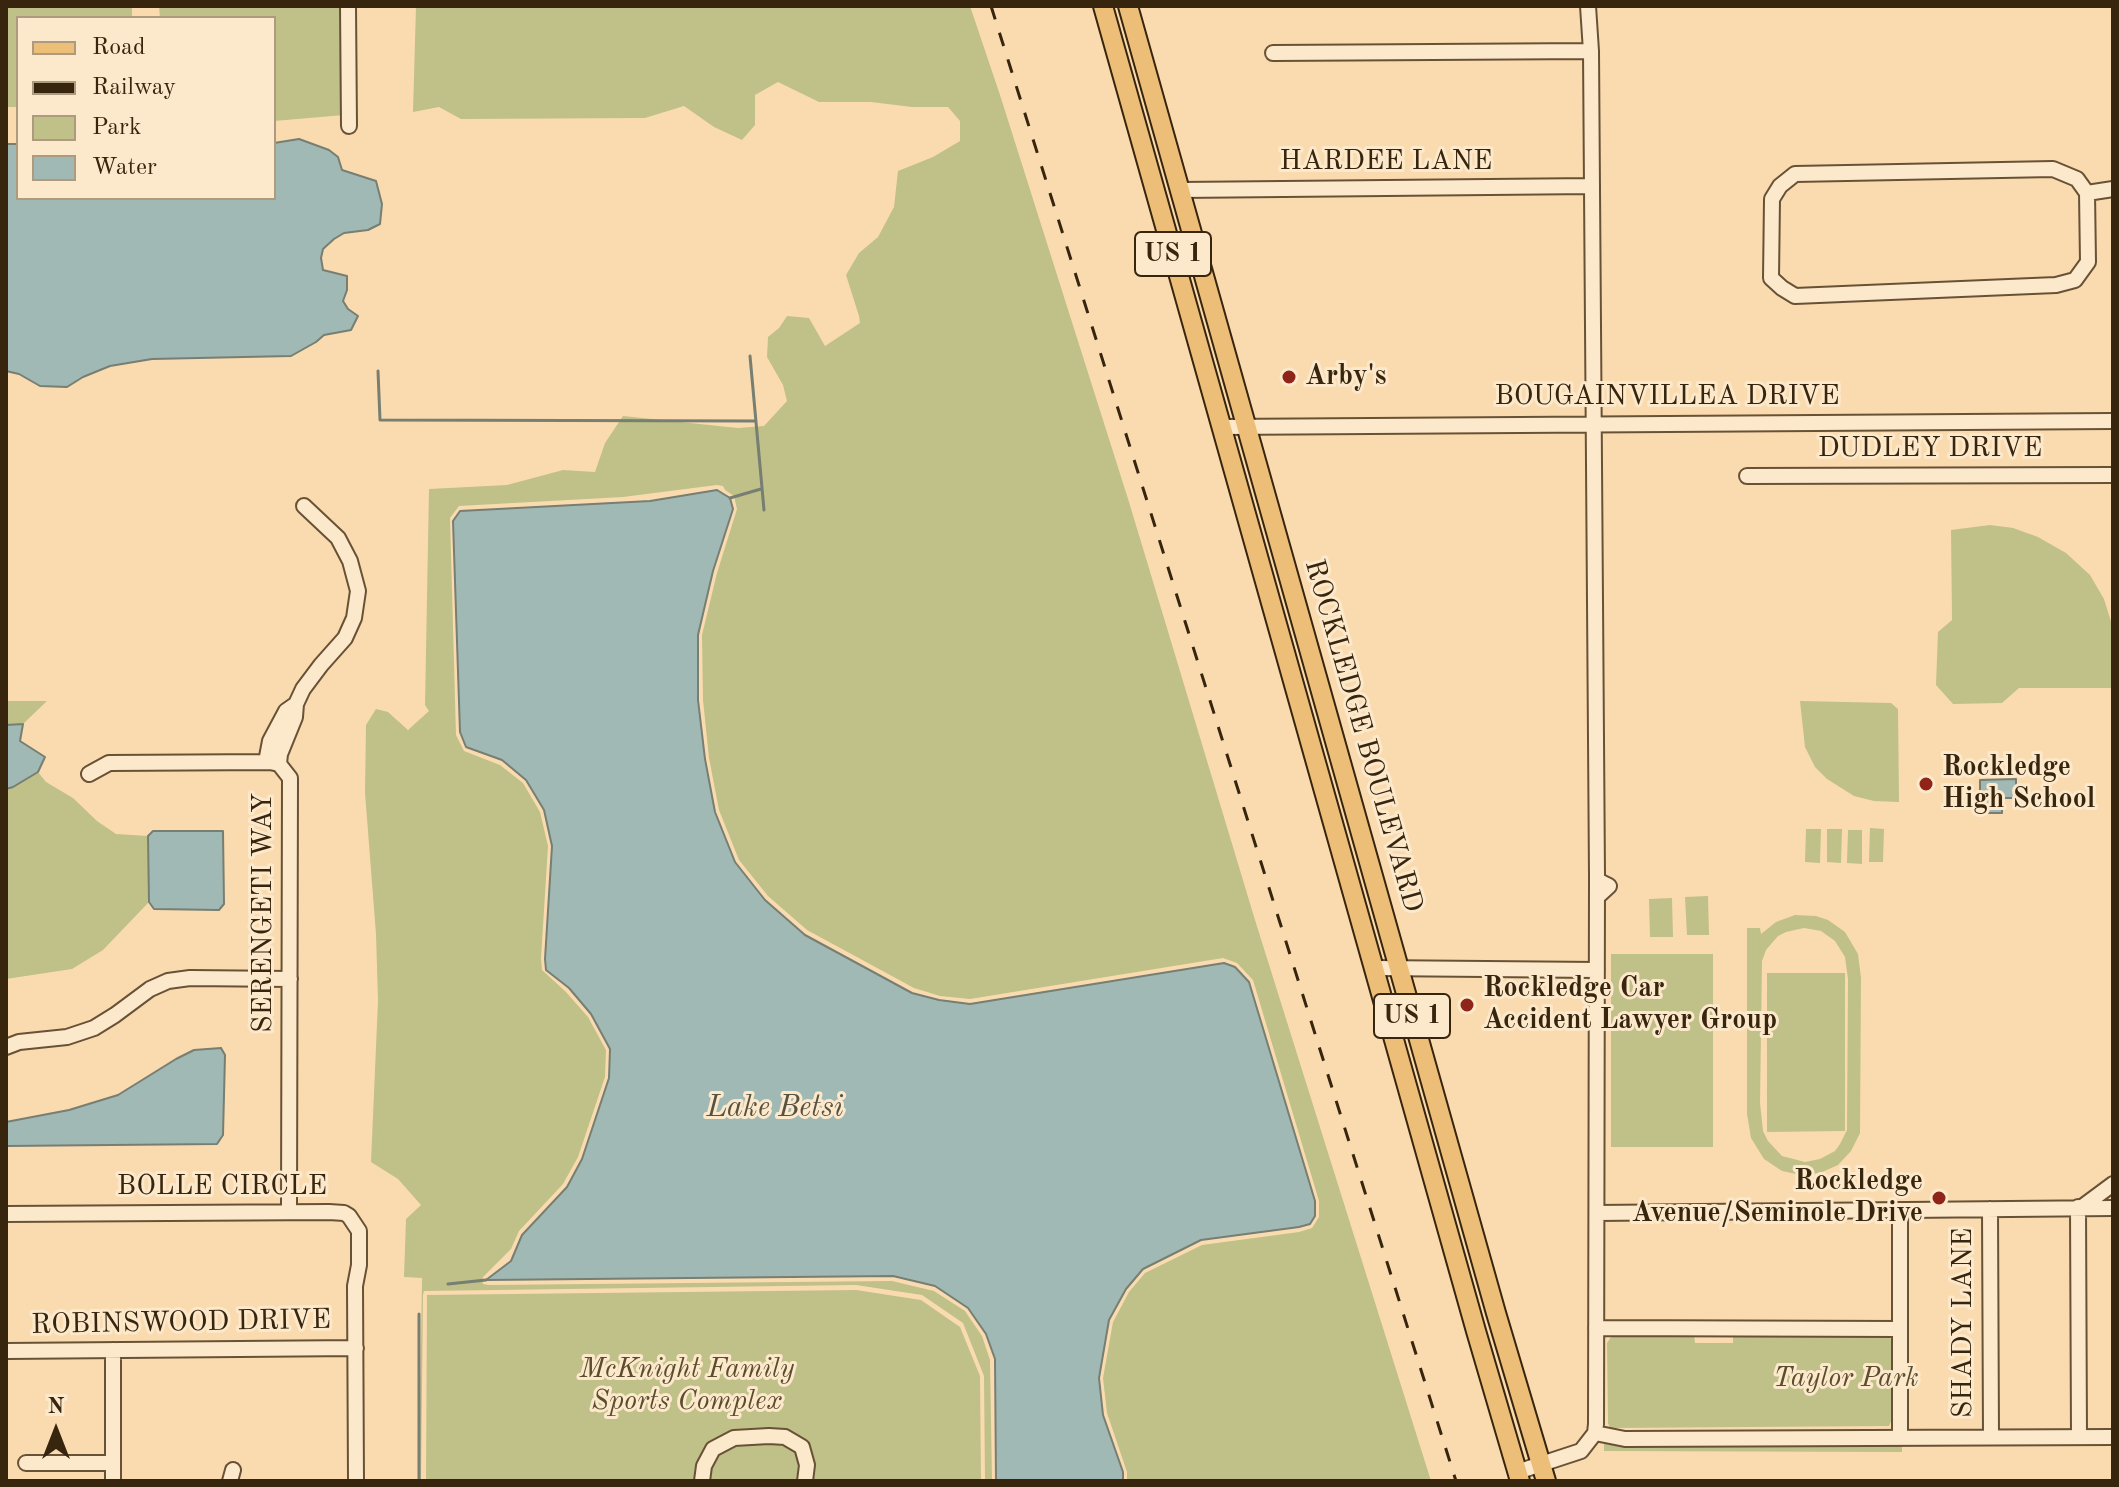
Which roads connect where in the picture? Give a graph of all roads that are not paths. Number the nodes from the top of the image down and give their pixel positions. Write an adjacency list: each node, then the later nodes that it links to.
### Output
1 (348, 6): 7 (street)
2 (1103, 6): 8 (main road, ROCKLEDGE BOULEVARD / US 1)
3 (1128, 6): 11 (main road, ROCKLEDGE BOULEVARD / US 1)
4 (1588, 6): 5 (street)
5 (1591, 51): 6 (street); 9 (street)
6 (1273, 53)
7 (349, 126)
8 (1146, 159): 11 (main road); 15 (main road, ROCKLEDGE BOULEVARD / US 1)
9 (1592, 186): 11 (street, HARDEE LANE); 14 (street)
10 (2113, 189): 12 (street)
11 (1180, 190): 16 (main road, ROCKLEDGE BOULEVARD / US 1)
12 (2087, 193): 12 (street)
13 (2113, 421): 14 (street, BOUGAINVILLEA DRIVE)
14 (1593, 424): 16 (street, BOUGAINVILLEA DRIVE); 28 (street)
15 (1222, 427): 16 (street, BOUGAINVILLEA DRIVE); 20 (main road, ROCKLEDGE BOULEVARD / US 1)
16 (1246, 427): 21 (main road, ROCKLEDGE BOULEVARD / US 1)
17 (2113, 475): 18 (street, DUDLEY DRIVE)
18 (1747, 476)
19 (304, 506): 23 (street)
20 (1290, 670): 21 (main road); 22 (main road, ROCKLEDGE BOULEVARD / US 1)
21 (1324, 702): 24 (main road, ROCKLEDGE BOULEVARD / US 1)
22 (1310, 741): 24 (main road); 26 (main road, ROCKLEDGE BOULEVARD / US 1)
23 (273, 763): 25 (street, SERENGETI WAY); 29 (street, SERENGETI WAY)
24 (1343, 769): 27 (main road, ROCKLEDGE BOULEVARD / US 1)
25 (89, 774)
26 (1374, 968): 27 (street); 31 (main road, ROCKLEDGE BOULEVARD / US 1)
27 (1399, 968): 28 (street); 32 (main road, ROCKLEDGE BOULEVARD / US 1)
28 (1597, 970): 40 (street)
29 (290, 979): 30 (street); 39 (street, SERENGETI WAY)
30 (6, 1047)
31 (1420, 1132): 32 (main road); 34 (main road, ROCKLEDGE BOULEVARD / US 1)
32 (1456, 1171): 42 (main road, ROCKLEDGE BOULEVARD / US 1)
33 (2113, 1184): 35 (street)
34 (1435, 1185): 42 (main road); 56 (main road, ROCKLEDGE BOULEVARD / US 1)
35 (2080, 1207): 36 (street); 37 (street); 51 (street)
36 (2113, 1208)
37 (1990, 1209): 38 (street); 49 (street, SHADY LANE)
38 (1900, 1210): 40 (street); 44 (street)
39 (289, 1212): 41 (street, BOLLE CIRCLE); 45 (street, BOLLE CIRCLE)
40 (1597, 1213): 43 (street)
41 (6, 1214)
42 (1469, 1216): 55 (main road, ROCKLEDGE BOULEVARD / US 1)
43 (1596, 1328): 44 (street); 48 (street)
44 (1900, 1329): 50 (street)
45 (356, 1348): 46 (street, ROBINSWOOD DRIVE); 58 (street)
46 (113, 1350): 47 (street, ROBINSWOOD DRIVE); 54 (street)
47 (6, 1351)
48 (1596, 1429): 50 (street); 55 (street)
49 (1991, 1436): 50 (street); 51 (street)
50 (1900, 1437)
51 (2079, 1437): 52 (street)
52 (2113, 1437)
53 (26, 1463): 54 (street)
54 (113, 1463): 57 (street)
55 (1543, 1473): 56 (street)
56 (1519, 1477)
57 (113, 1481)
58 (356, 1481)
59 (702, 1481): 60 (street)
60 (805, 1481)

